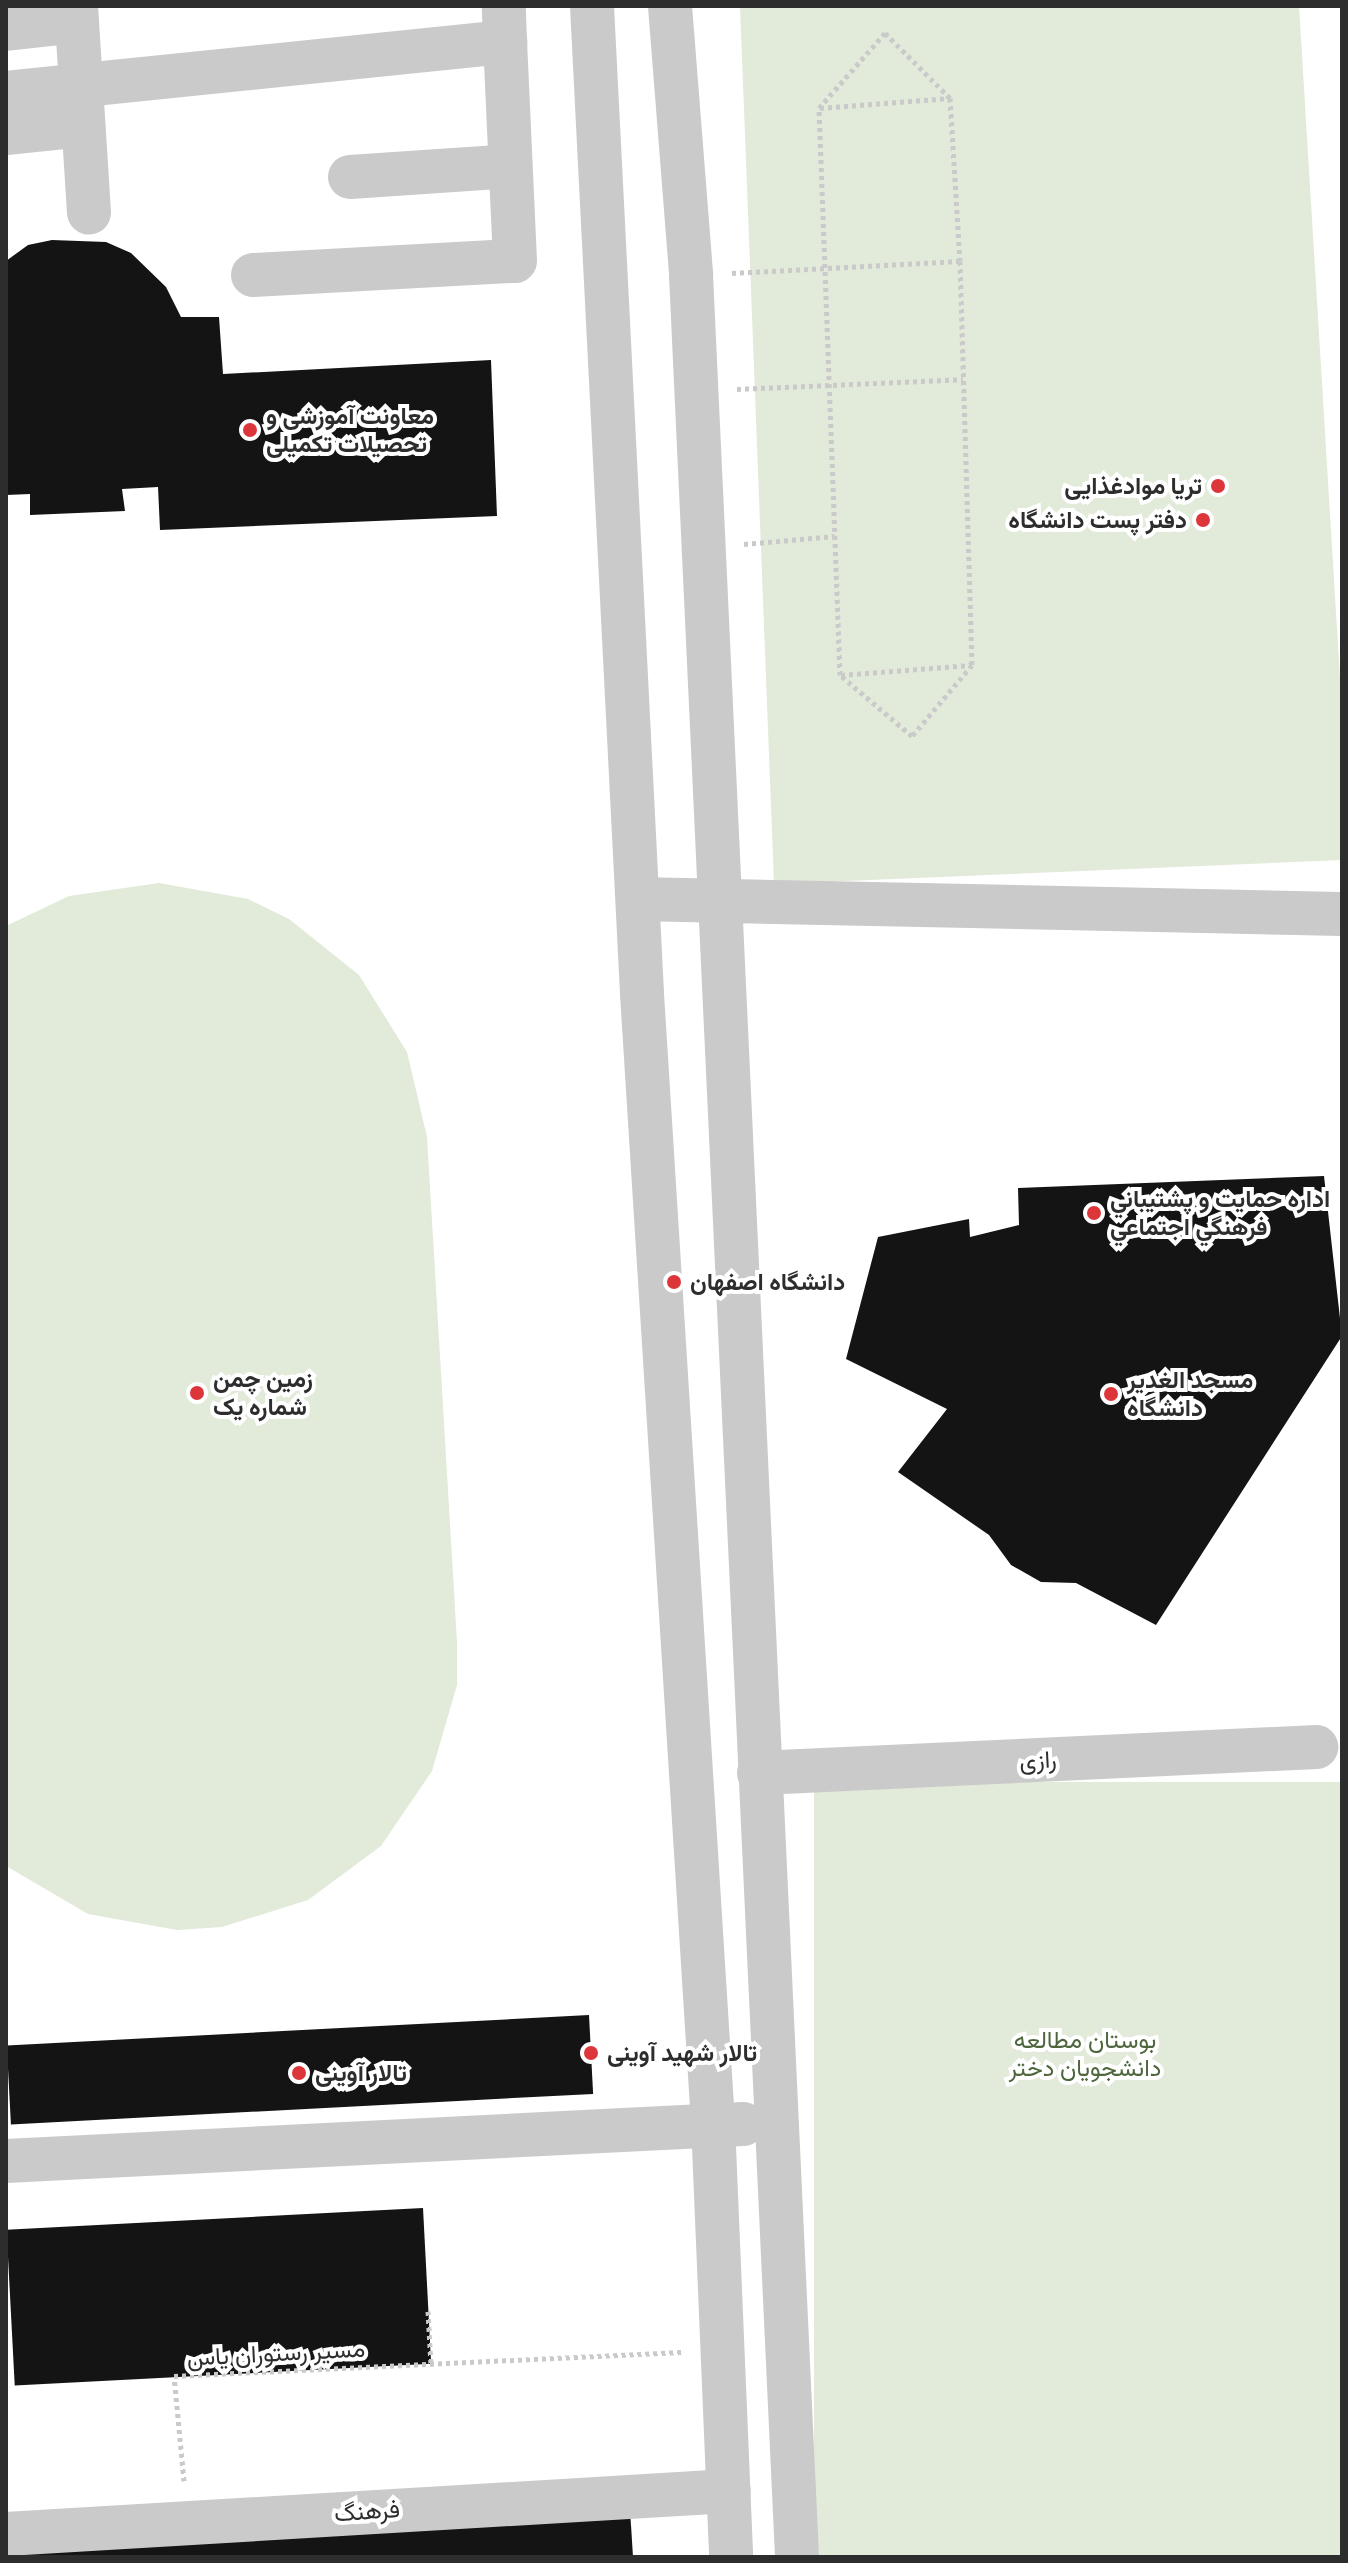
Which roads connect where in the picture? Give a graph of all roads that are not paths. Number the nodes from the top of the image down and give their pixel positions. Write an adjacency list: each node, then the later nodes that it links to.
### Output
1 (592, 6): 13 (lane)
2 (670, 6): 14 (lane)
3 (76, 14): 5 (lane); 7 (lane)
4 (505, 24): 7 (lane); 9 (lane)
5 (6, 29)
6 (6, 93): 7 (lane)
7 (82, 105): 8 (lane); 11 (lane)
8 (6, 133)
9 (510, 166): 10 (lane); 12 (lane)
10 (350, 177)
11 (89, 213)
12 (253, 275)
13 (638, 899): 14 (lane); 18 (lane)
14 (720, 902): 15 (lane); 17 (lane)
15 (1342, 914)
16 (1316, 1747): 17 (lane, رازی)
17 (759, 1773): 19 (lane)
18 (713, 2123): 19 (lane); 20 (lane); 21 (lane)
19 (775, 2125): 24 (lane)
20 (6, 2161)
21 (729, 2491): 22 (lane, فرهنگ); 23 (lane)
22 (6, 2534)
23 (731, 2557)
24 (797, 2557)

